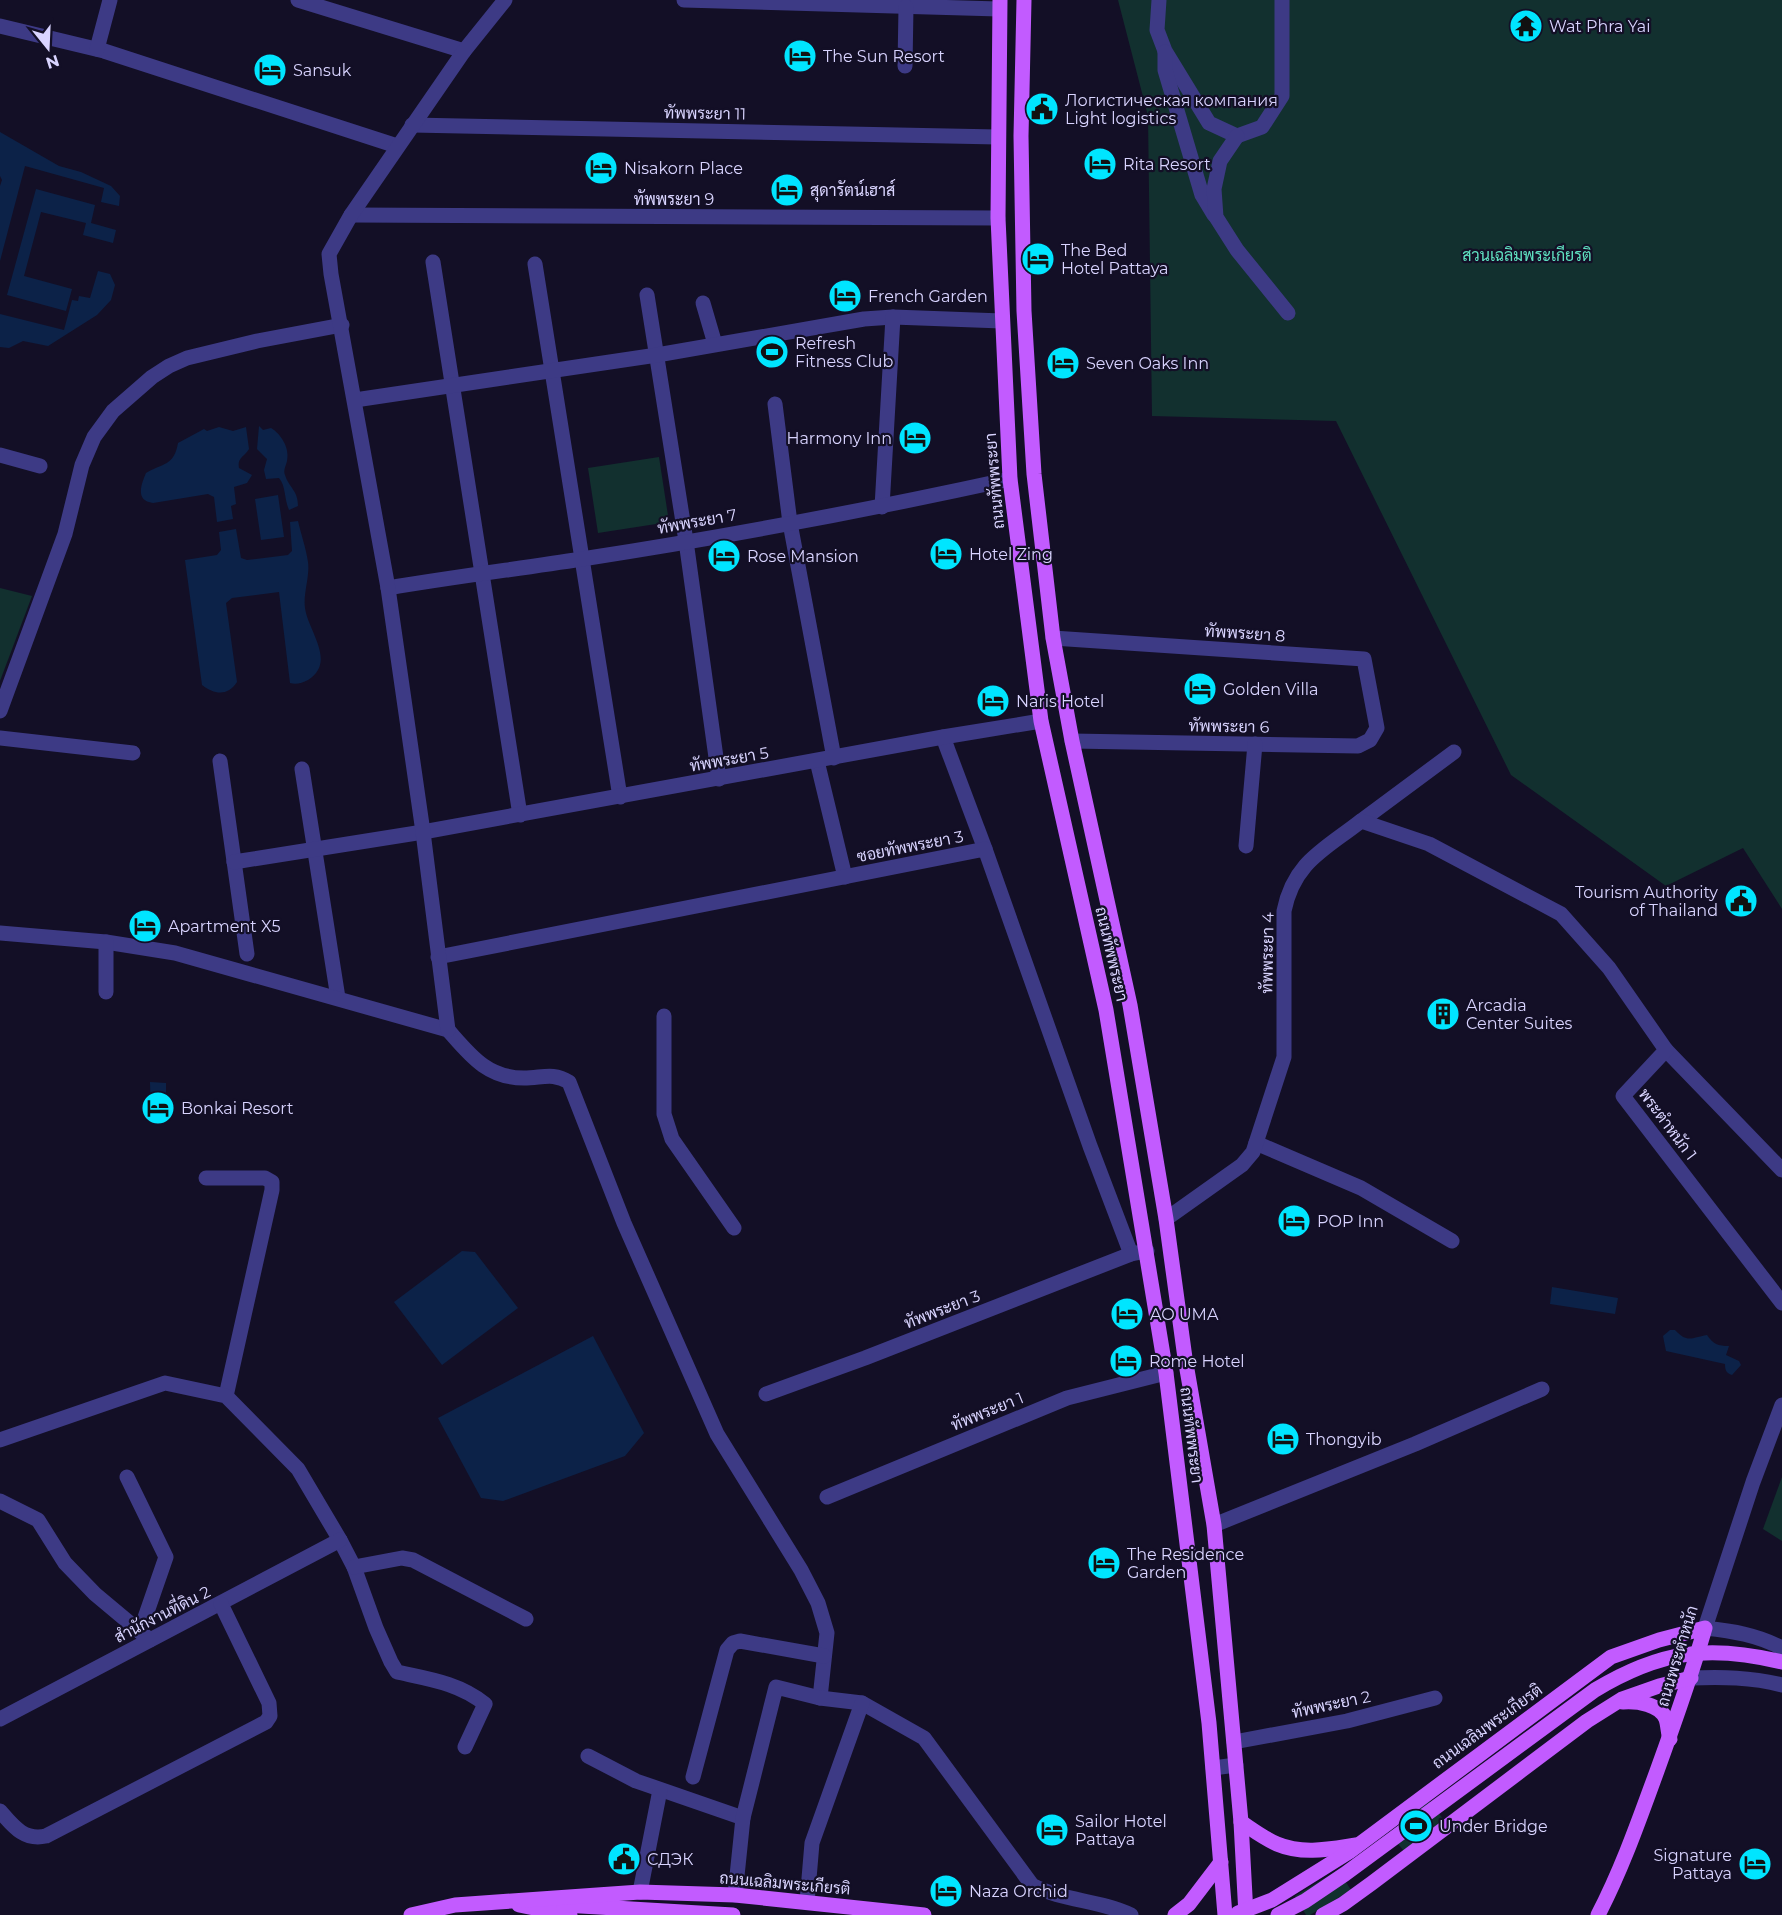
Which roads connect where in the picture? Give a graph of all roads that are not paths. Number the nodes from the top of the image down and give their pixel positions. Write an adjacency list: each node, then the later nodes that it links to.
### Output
1 (110, 0): 11 (street)
2 (298, 0): 12 (street)
3 (505, 0): 12 (street)
4 (684, 0): 9 (street)
5 (1024, 0): 45 (main road, ถนนทัพพระยา)
6 (1159, 0): 13 (street)
7 (1282, 0): 17 (street)
8 (1000, 5): 9 (street); 16 (main road, ถนนทัพพระยา)
9 (906, 7): 14 (street)
10 (0, 26): 11 (street)
11 (97, 49): 18 (street)
12 (464, 51): 15 (street)
13 (1165, 51): 17 (street); 20 (street)
14 (905, 66)
15 (412, 125): 16 (street, ทัพพระยา 11); 18 (street)
16 (998, 136): 21 (main road, ถนนทัพพระยา)
17 (1237, 136): 20 (street)
18 (397, 147): 19 (street)
19 (351, 215): 21 (street, ทัพพระยา 9); 29 (street)
20 (1216, 217): 26 (street)
21 (998, 218): 28 (main road, ถนนทัพพระยา)
22 (433, 262): 33 (street)
23 (535, 264): 32 (street)
24 (647, 295): 31 (street)
25 (703, 303): 30 (street)
26 (1288, 313)
27 (893, 317): 28 (street); 30 (street); 39 (street)
28 (1002, 321): 38 (main road, ถนนทัพพระยา)
29 (342, 325): 34 (street); 46 (street)
30 (716, 344): 31 (street)
31 (657, 355): 32 (street); 41 (street)
32 (552, 370): 33 (street); 42 (street)
33 (451, 385): 34 (street); 43 (street)
34 (355, 400): 44 (street)
35 (775, 404): 40 (street)
36 (0, 455): 37 (street)
37 (40, 466)
38 (1010, 479): 39 (street, ทัพพระยา 7); 47 (main road, ถนนทัพพระยา)
39 (882, 507): 40 (street, ทัพพระยา 7)
40 (790, 523): 41 (street, ทัพพระยา 7); 55 (street)
41 (686, 541): 42 (street, ทัพพระยา 7); 59 (street)
42 (582, 559): 43 (street, ทัพพระยา 7); 60 (street)
43 (482, 573): 44 (street, ทัพพระยา 7); 61 (street)
44 (388, 588): 63 (street)
45 (1053, 638): 48 (street, ทัพพระยา 8); 51 (main road, ถนนทัพพระยา)
46 (0, 711)
47 (1041, 721): 49 (street, ทัพพระยา 5); 76 (main road, ถนนทัพพระยา)
48 (1377, 728): 52 (street, ทัพพระยา 6)
49 (943, 737): 55 (street, ทัพพระยา 5); 66 (street)
50 (0, 738): 54 (street)
51 (1072, 741): 52 (street, ทัพพระยา 6); 75 (main road, ถนนทัพพระยา)
52 (1255, 744): 64 (street)
53 (1454, 752): 62 (street, ทัพพระยา 4)
54 (133, 753)
55 (834, 758): 57 (street, ทัพพระยา 5)
56 (220, 761): 67 (street)
57 (817, 761): 59 (street, ทัพพระยา 5); 68 (street)
58 (302, 769): 65 (street)
59 (719, 778): 60 (street, ทัพพระยา 5)
60 (621, 796): 61 (street, ทัพพระยา 5)
61 (520, 815): 63 (street, ทัพพระยา 5)
62 (1361, 821): 81 (street); 82 (street, ทัพพระยา 4)
63 (423, 832): 65 (street, ทัพพระยา 5); 72 (street)
64 (1246, 846)
65 (315, 849): 67 (street, ทัพพระยา 5); 74 (street)
66 (985, 849): 68 (street, ซอยทัพพระยา 3); 89 (street, ซอยทัพพระยา 3)
67 (234, 862): 71 (street)
68 (844, 877): 72 (street, ซอยทัพพระยา 3)
69 (0, 933): 70 (street)
70 (106, 942): 73 (street); 74 (street)
71 (247, 954)
72 (438, 957): 79 (street)
73 (106, 992)
74 (338, 998): 79 (street)
75 (1130, 1005): 76 (main road); 78 (main road, ถนนทัพพระยา)
76 (1106, 1010): 80 (main road, ถนนทัพพระยา)
77 (664, 1016): 86 (street)
78 (1134, 1026): 80 (main road); 85 (main road, ถนนทัพพระยา)
79 (448, 1030): 108 (street)
80 (1110, 1030): 88 (main road, ถนนทัพพระยา)
81 (1666, 1050): 83 (street); 90 (street, พระตำหนัก 1)
82 (1256, 1143): 85 (street, ทัพพระยา 4); 87 (street)
83 (1782, 1170)
84 (206, 1178): 94 (street)
85 (1166, 1219): 100 (main road, ถนนทัพพระยา)
86 (734, 1228)
87 (1452, 1241)
88 (1147, 1251): 89 (street); 91 (main road, ถนนทัพพระยา)
89 (1131, 1254): 93 (street, ทัพพระยา 3)
90 (1782, 1303)
91 (1166, 1373): 98 (street, ทัพพระยา 1); 124 (main road, ถนนทัพพระยา)
92 (1542, 1389): 100 (street)
93 (766, 1394)
94 (226, 1396): 96 (street); 101 (street)
95 (1782, 1405): 105 (street, ถนนพระตำหนัก)
96 (0, 1440)
97 (127, 1477): 106 (street)
98 (827, 1497)
99 (0, 1502): 106 (street)
100 (1214, 1525): 120 (main road, ถนนทัพพระยา)
101 (340, 1540): 102 (street); 103 (street, สำนักงานที่ดิน 2)
102 (354, 1567): 104 (street); 121 (street)
103 (221, 1604): 106 (street, สำนักงานที่ดิน 2); 127 (street)
104 (526, 1620)
105 (1705, 1628): 107 (street, ถนนเฉลิมพระเกียรติ); 110 (main road, ถนนพระตำหนัก); 112 (main road, ถนนเฉลิมพระเกียรติ)
106 (145, 1636): 117 (street, สำนักงานที่ดิน 2)
107 (1782, 1648)
108 (824, 1656): 113 (street); 125 (street)
109 (1782, 1662): 145 (main road, bridge)
110 (1691, 1678): 111 (street); 115 (main road); 119 (main road, ถนนพระตำหนัก)
111 (1782, 1685)
112 (1567, 1689): 118 (main road); 130 (main road, ถนนเฉลิมพระเกียรติ)
113 (820, 1698): 116 (street); 128 (street)
114 (1435, 1698): 120 (street, ทัพพระยา 2)
115 (1616, 1702): 118 (main road); 119 (main road)
116 (862, 1703): 136 (street); 142 (street)
117 (0, 1719)
118 (1587, 1721): 132 (main road)
119 (1670, 1739): 147 (main road, ถนนพระตำหนัก)
120 (1234, 1742): 123 (main road, ถนนทัพพระยา)
121 (465, 1747)
122 (588, 1756): 126 (street)
123 (1236, 1765): 124 (street); 129 (main road, ถนนทัพพระยา)
124 (1213, 1768): 131 (main road, ถนนทัพพระยา)
125 (693, 1777)
126 (660, 1790): 128 (street); 133 (street)
127 (0, 1811)
128 (743, 1818): 134 (street)
129 (1241, 1822): 130 (main road); 137 (main road, ถนนทัพพระยา)
130 (1352, 1849): 132 (main road); 137 (main road, ถนนเฉลิมพระเกียรติ)
131 (1221, 1862): 143 (main road); 144 (main road, ถนนทัพพระยา)
132 (1372, 1883): 146 (main road)
133 (640, 1892): 134 (main road, ถนนเฉลิมพระเกียรติ); 135 (main road, ถนนเฉลิมพระเกียรติ)
134 (735, 1896): 136 (main road, ถนนเฉลิมพระเกียรติ)
135 (498, 1901): 138 (main road, ถนนเฉลิมพระเกียรติ); 139 (main road, ถนนเฉลิมพระเกียรติ); 140 (main road)
136 (807, 1902): 141 (main road, ถนนเฉลิมพระเกียรติ)
137 (1241, 1913)
138 (411, 1915)
139 (570, 1915)
140 (733, 1915)
141 (924, 1915)
142 (1131, 1915)
143 (1175, 1915)
144 (1225, 1915)
145 (1278, 1915)
146 (1323, 1915)
147 (1598, 1915)

